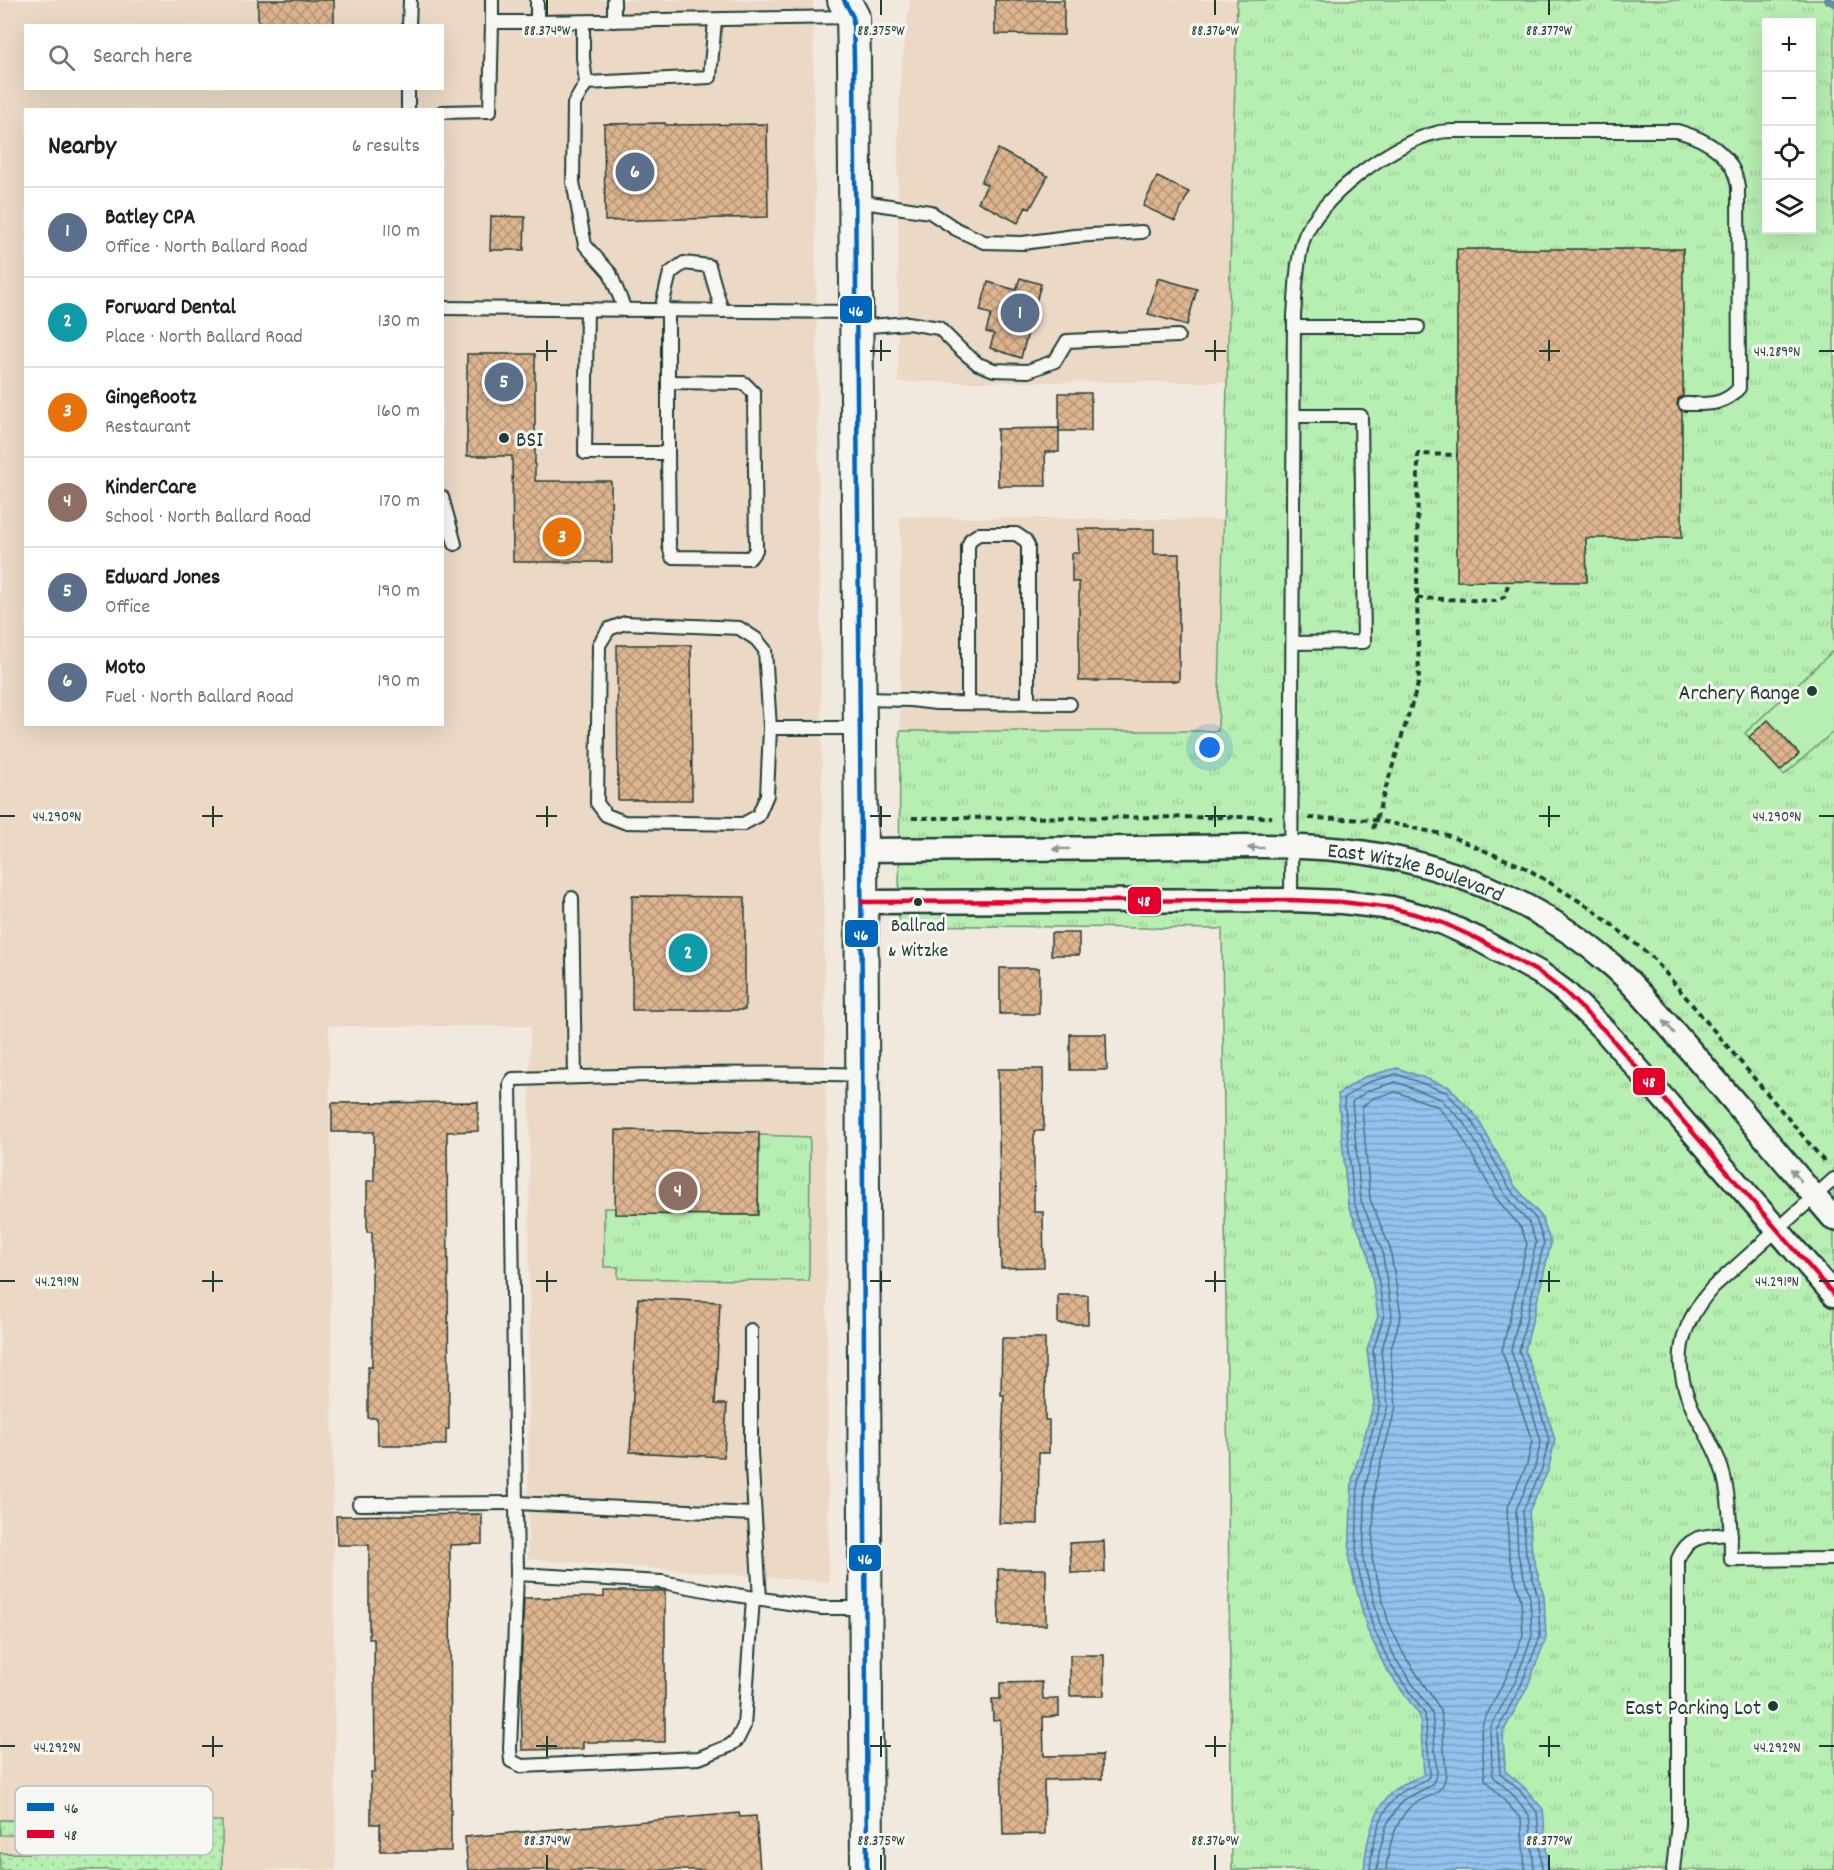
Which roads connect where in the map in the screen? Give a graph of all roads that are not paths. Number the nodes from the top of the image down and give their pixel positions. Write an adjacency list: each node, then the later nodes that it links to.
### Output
1 (410, 0): 11 (lane)
2 (492, 0): 8 (lane)
3 (537, 0): 9 (lane)
4 (614, 0): 7 (lane)
5 (854, 6): 6 (lane); 16 (main road)
6 (715, 20): 7 (lane); 12 (lane)
7 (614, 21): 10 (lane)
8 (492, 22): 9 (lane); 15 (lane)
9 (537, 22): 10 (lane)
10 (583, 22): 12 (lane)
11 (410, 24)
12 (586, 83): 20 (lane)
13 (408, 90): 14 (lane)
14 (408, 108)
15 (444, 112)
16 (855, 201): 17 (lane); 23 (main road)
17 (1142, 232)
18 (444, 308): 19 (lane)
19 (587, 309): 20 (lane); 30 (lane)
20 (625, 310): 21 (lane)
21 (664, 310): 22 (lane); 22 (lane); 27 (lane)
22 (722, 311): 23 (lane)
23 (856, 320): 26 (lane); 37 (main road)
24 (1294, 327): 25 (lane); 28 (lane); 29 (lane)
25 (1418, 327)
26 (1178, 336)
27 (668, 382): 30 (lane); 30 (lane)
28 (1684, 404)
29 (1294, 416): 33 (lane); 33 (lane)
30 (668, 453)
31 (444, 504): 32 (lane)
32 (455, 544)
33 (1293, 644): 39 (lane)
34 (968, 703): 35 (lane); 35 (lane); 37 (lane)
35 (1028, 703): 36 (lane)
36 (1070, 704)
37 (860, 713): 38 (lane); 40 (main road)
38 (770, 728): 38 (lane)
39 (1292, 848): 40 (street, East Witzke Boulevard, one-way to 40); 42 (lane); 47 (street, East Witzke Boulevard, one-way to 39)
40 (861, 850): 43 (main road)
41 (572, 898): 45 (lane)
42 (1291, 900): 43 (street, East Witzke Boulevard); 49 (street, East Witzke Boulevard)
43 (862, 902): 44 (main road)
44 (862, 1075): 45 (lane); 59 (main road)
45 (575, 1077): 52 (lane)
46 (1834, 1179): 47 (lane)
47 (1814, 1197): 48 (street, East Witzke Boulevard); 49 (lane)
48 (1834, 1220)
49 (1777, 1229): 50 (street, East Witzke Boulevard); 55 (lane)
50 (1834, 1295)
51 (751, 1330): 54 (lane)
52 (516, 1503): 53 (lane); 54 (lane); 57 (lane)
53 (359, 1504)
54 (753, 1514): 58 (lane)
55 (1731, 1534): 56 (lane); 61 (lane)
56 (1834, 1559)
57 (517, 1574): 58 (lane); 58 (lane)
58 (757, 1598): 59 (lane)
59 (866, 1608): 60 (main road)
60 (867, 1870)
61 (1673, 1870)

